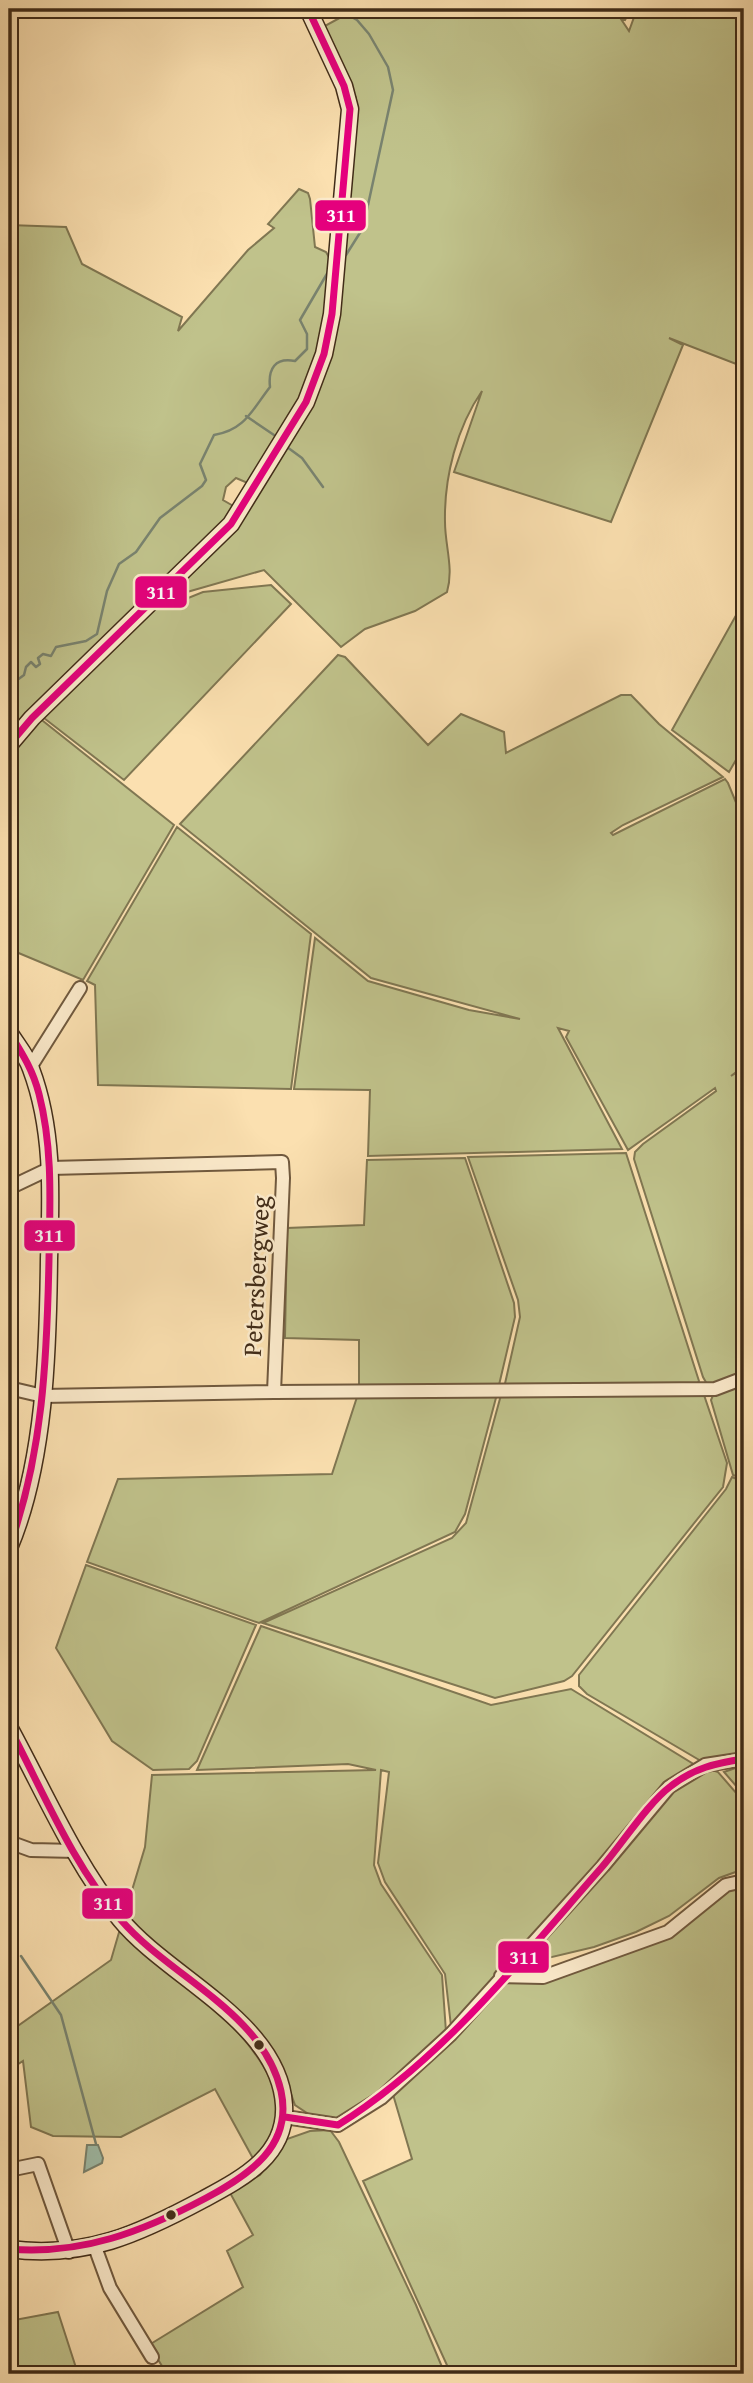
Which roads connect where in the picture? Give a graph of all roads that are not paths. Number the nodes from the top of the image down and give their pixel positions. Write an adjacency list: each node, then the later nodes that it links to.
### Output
1 (308, 9): 2 (street)
2 (9, 745)
3 (80, 988): 5 (street)
4 (9, 1032): 5 (street)
5 (31, 1066): 6 (street)
6 (51, 1168): 7 (street); 10 (street, Petersbergweg); 11 (street)
7 (9, 1188)
8 (744, 1378): 10 (street)
9 (9, 1388): 11 (street, Petersbergweg)
10 (274, 1392): 11 (street, Petersbergweg)
11 (43, 1396): 12 (street)
12 (10, 1544)
13 (9, 1727): 16 (street)
14 (744, 1759): 18 (street)
15 (9, 1842): 16 (street)
16 (76, 1851): 19 (street)
17 (744, 1881): 18 (street)
18 (501, 1976): 19 (street)
19 (285, 2117): 21 (street)
20 (9, 2170): 23 (street)
21 (95, 2247): 23 (street); 24 (street)
22 (9, 2249): 23 (street)
23 (69, 2252)
24 (152, 2357)

